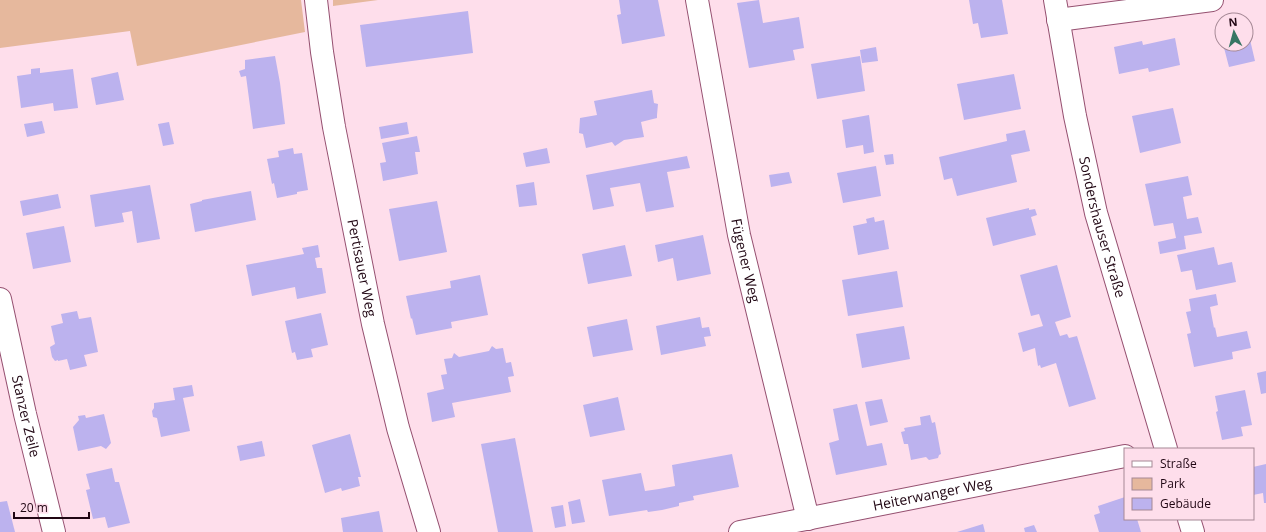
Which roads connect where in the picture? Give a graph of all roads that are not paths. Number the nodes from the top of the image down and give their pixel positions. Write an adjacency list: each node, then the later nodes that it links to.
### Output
1 (316, 0): 11 (street, Pertisauer Weg)
2 (696, 0): 8 (street, Fügener Weg)
3 (1212, 0): 4 (street)
4 (1056, 10): 6 (street, Sondershauser Straße)
5 (0, 299): 10 (street, Stanzer Zeile)
6 (1163, 448)
7 (1124, 456): 8 (street, Heiterwanger Weg)
8 (808, 519): 12 (street, Heiterwanger Weg)
9 (1189, 520): 13 (street)
10 (54, 532)
11 (429, 532)
12 (740, 532)
13 (1193, 532)

